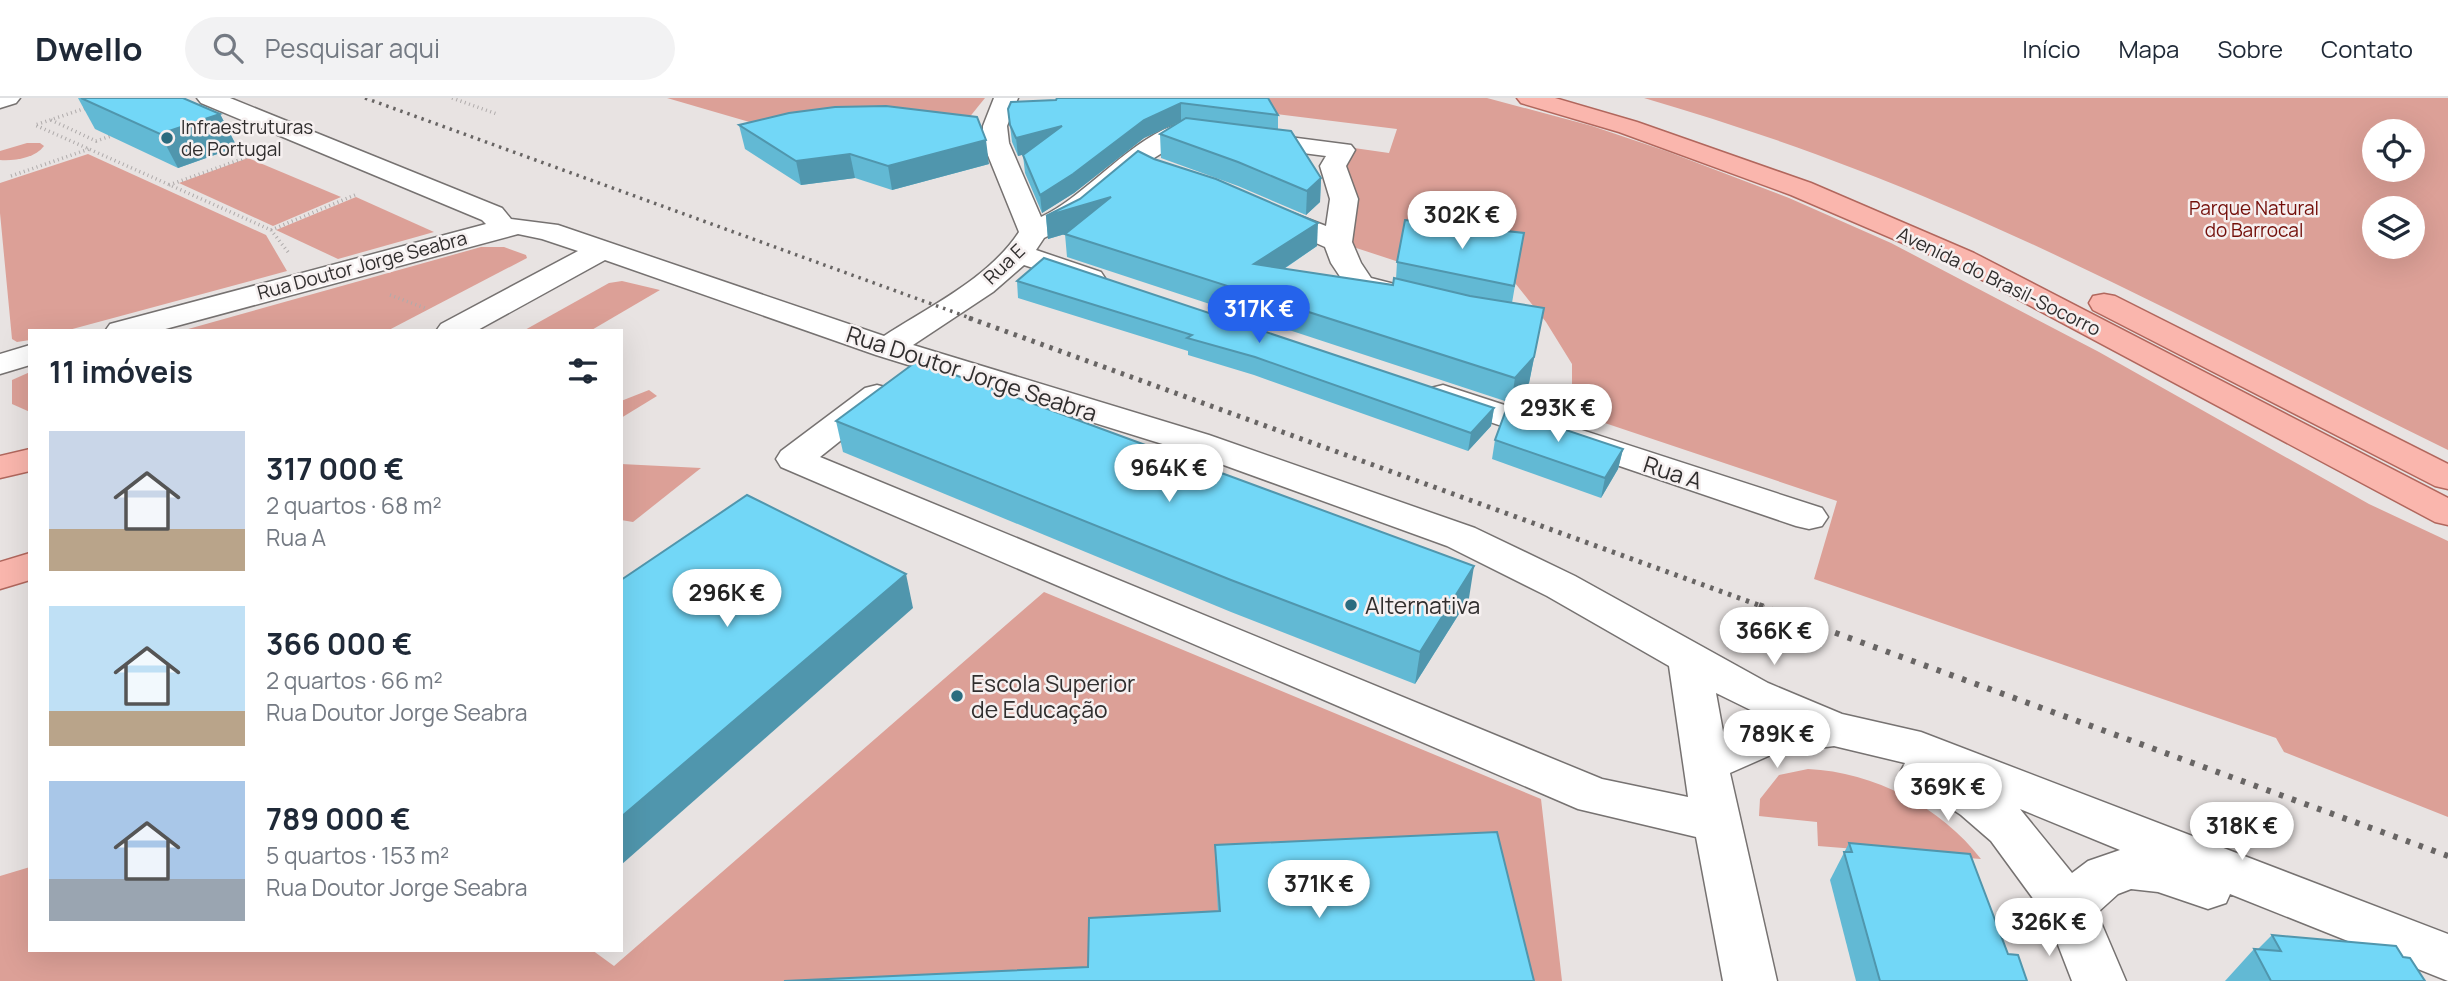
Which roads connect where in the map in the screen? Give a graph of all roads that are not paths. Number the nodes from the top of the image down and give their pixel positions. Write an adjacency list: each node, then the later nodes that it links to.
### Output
1 (8, 98): 6 (street)
2 (209, 98): 10 (street)
3 (1006, 98): 12 (street, Rua E)
4 (1529, 98): 27 (main road, Avenida do Brasil-Socorro)
5 (1591, 98): 26 (main road, Avenida do Brasil-Socorro)
6 (0, 101)
7 (1138, 158): 8 (street); 11 (street); 12 (street)
8 (1165, 173)
9 (1239, 199): 11 (street)
10 (504, 228): 13 (street, Rua Doutor Jorge Seabra); 16 (street, Rua Doutor Jorge Seabra)
11 (1338, 242): 15 (street)
12 (1026, 243): 14 (street); 18 (street, Rua E)
13 (604, 250): 17 (street); 18 (street, Rua Doutor Jorge Seabra)
14 (1124, 289)
15 (1433, 302)
16 (128, 329)
17 (456, 329)
18 (905, 354): 31 (street, Rua Doutor Jorge Seabra); 34 (street, Rua E)
19 (28, 356): 20 (street)
20 (0, 363)
21 (1414, 386): 28 (street, Rua A)
22 (0, 458): 23 (main road)
23 (28, 459)
24 (28, 460): 25 (main road)
25 (0, 467)
26 (2448, 478)
27 (2448, 513)
28 (1809, 517)
29 (28, 567): 30 (main road)
30 (0, 576)
31 (1689, 658): 32 (street, Rua Doutor Jorge Seabra); 33 (street)
32 (1834, 729): 33 (street); 35 (street); 36 (street)
33 (1706, 764): 34 (street)
34 (1719, 823): 37 (street)
35 (2069, 908): 36 (street); 38 (street)
36 (2448, 960)
37 (1751, 981)
38 (2099, 981)

